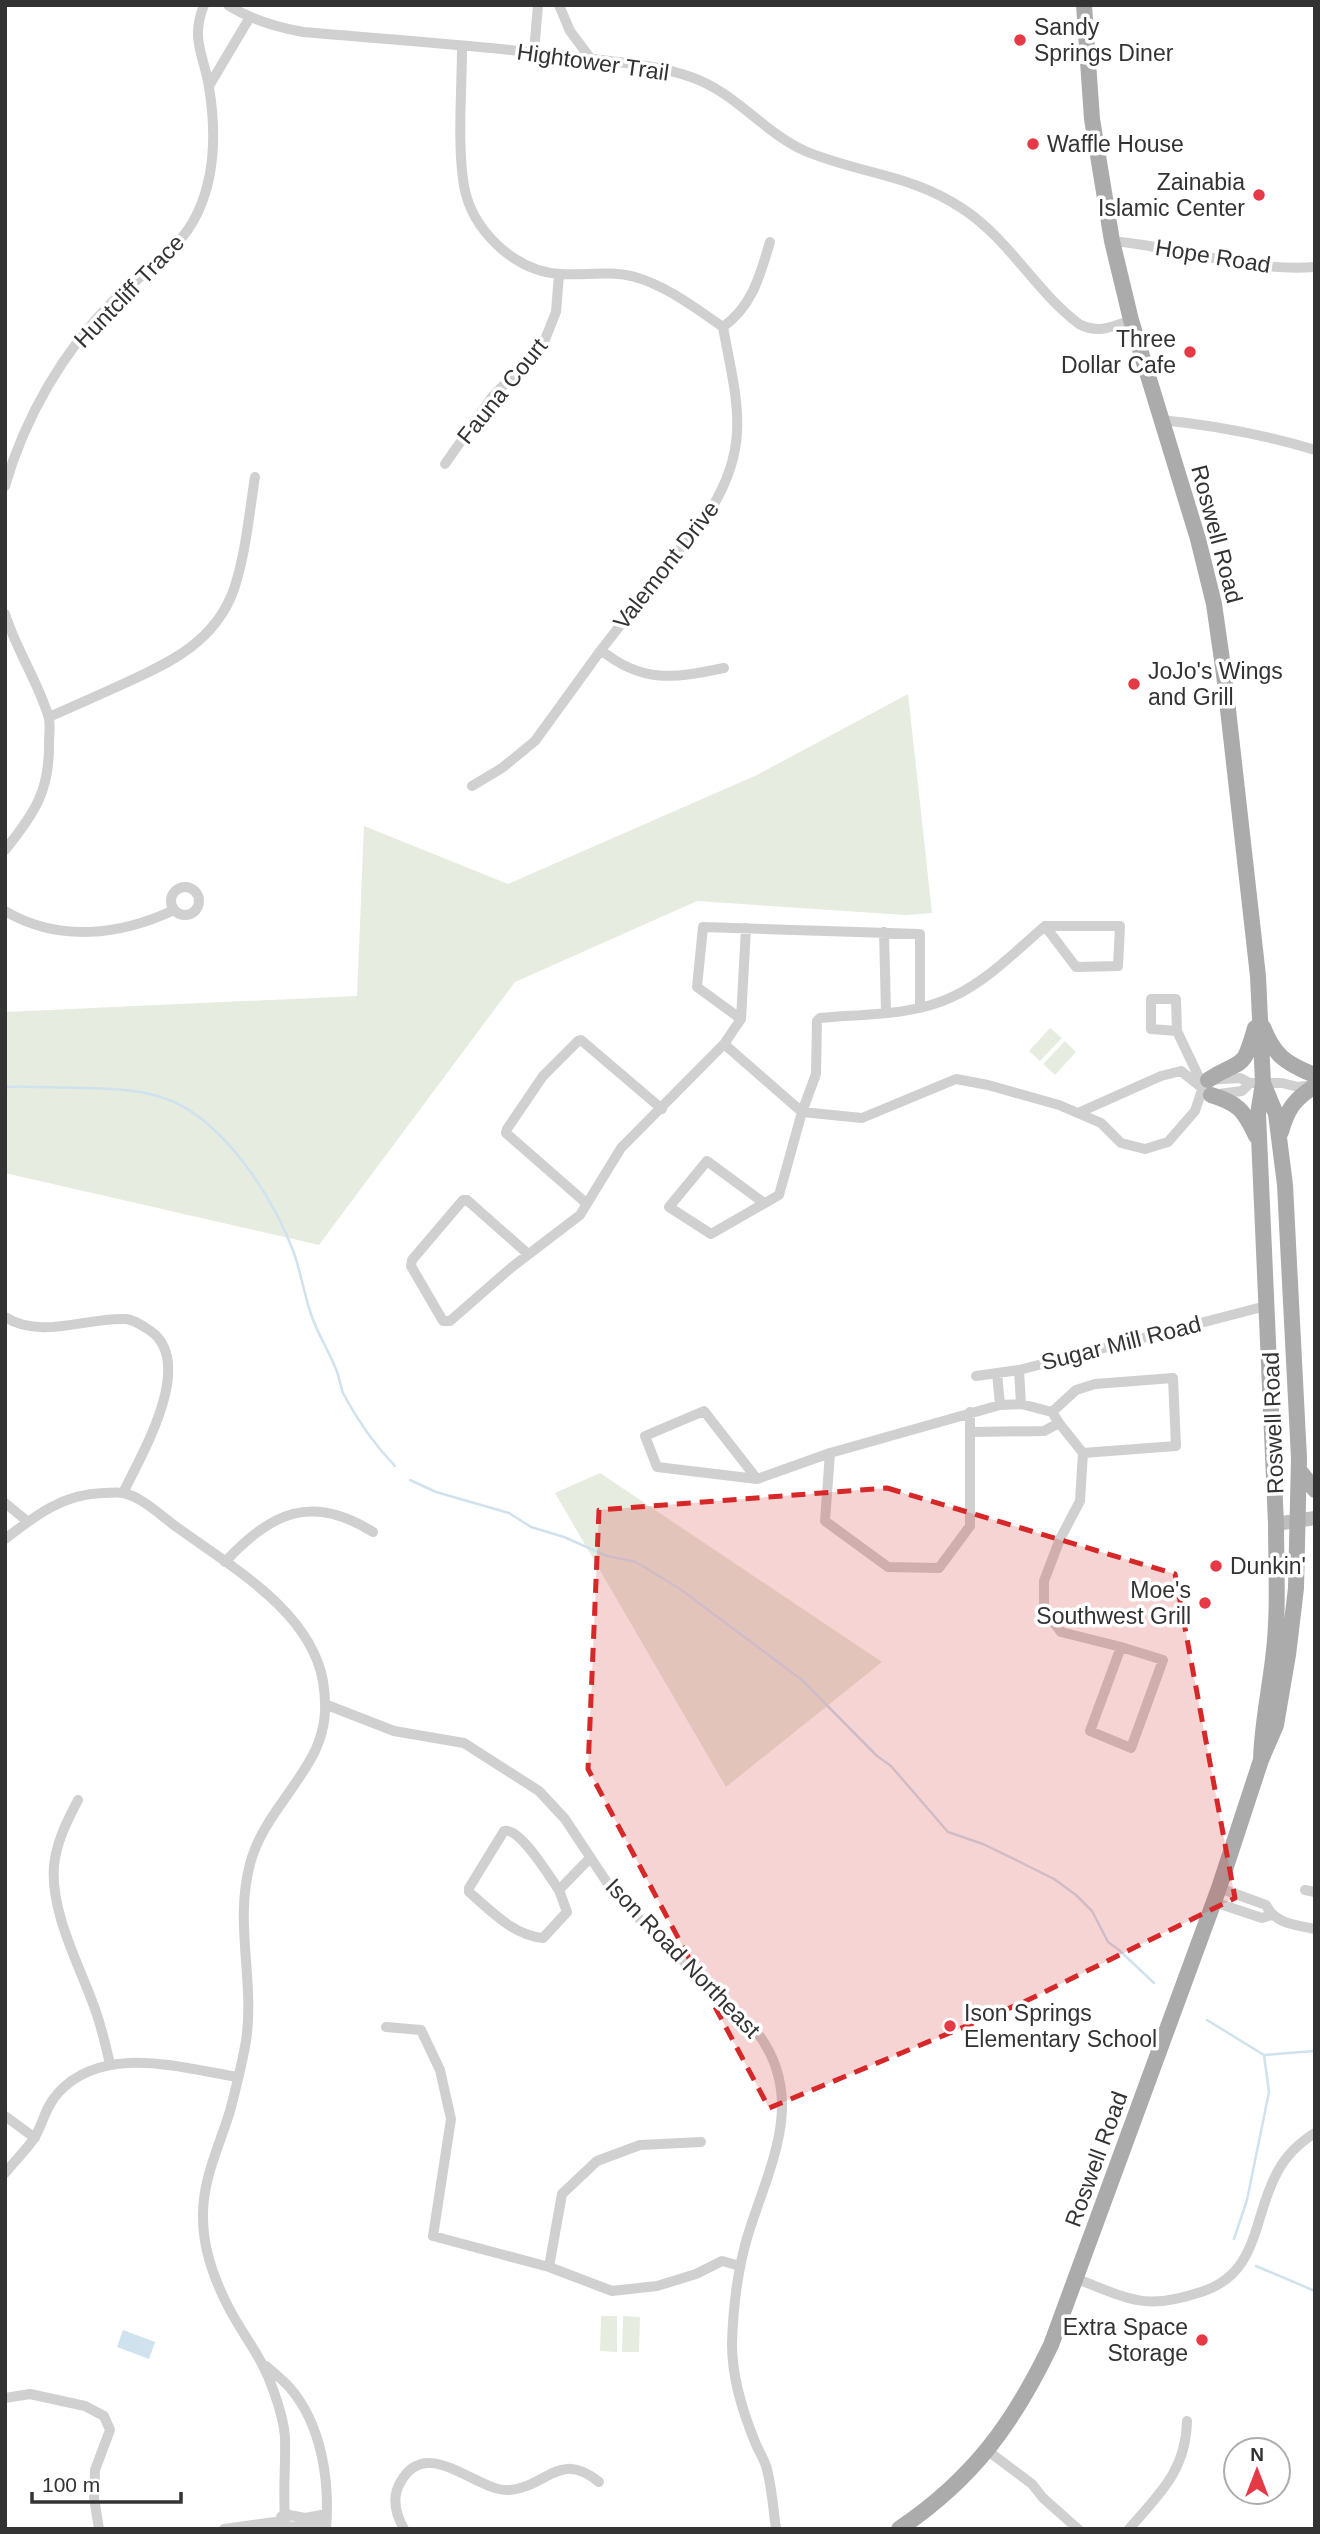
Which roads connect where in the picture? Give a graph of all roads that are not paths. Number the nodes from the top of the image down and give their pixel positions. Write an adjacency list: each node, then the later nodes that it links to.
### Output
1 (204, 5): 10 (street, Huntcliff Trace)
2 (228, 5): 6 (street, Hightower Trail)
3 (538, 5): 8 (street)
4 (559, 5): 9 (street)
5 (1084, 5): 11 (main road, Roswell Road)
6 (250, 17): 7 (street, Hightower Trail); 10 (street)
7 (462, 46): 8 (street, Hightower Trail); 14 (street)
8 (534, 52): 9 (street, Hightower Trail)
9 (592, 59): 15 (street, Hightower Trail)
10 (209, 86): 20 (street, Huntcliff Trace)
11 (1112, 241): 13 (street, Hope Road); 15 (main road, Roswell Road)
12 (770, 242): 16 (street)
13 (1315, 267)
14 (559, 274): 16 (street); 19 (street, Fauna Court)
15 (1131, 320): 17 (main road, Roswell Road)
16 (723, 327): 24 (street, Valemont Drive)
17 (1161, 420): 18 (street); 36 (main road, Roswell Road)
18 (1315, 450)
19 (445, 464)
20 (8, 470): 22 (street, Huntcliff Trace)
21 (255, 477): 26 (street)
22 (5, 486)
23 (5, 614): 26 (street)
24 (601, 650): 25 (street); 27 (street, Valemont Drive)
25 (723, 668)
26 (49, 717): 28 (street)
27 (472, 786)
28 (5, 850)
29 (174, 910): 30 (street)
30 (5, 911)
31 (1045, 926): 31 (street); 34 (street)
32 (746, 928): 33 (street); 37 (street); 37 (street)
33 (884, 932): 34 (street); 35 (street)
34 (920, 1007): 35 (street)
35 (886, 1012): 44 (street)
36 (1259, 1015): 40 (main road); 41 (main road, Roswell Road); 42 (main road)
37 (741, 1019): 39 (street)
38 (1177, 1031): 42 (street)
39 (724, 1044): 43 (street); 44 (street)
40 (1314, 1079): 41 (street); 46 (main road)
41 (1256, 1083): 42 (street); 46 (main road, Roswell Road); 47 (main road, Roswell Road)
42 (1207, 1087): 45 (street); 45 (street); 47 (main road)
43 (662, 1109): 48 (street); 48 (street)
44 (802, 1112): 45 (street); 49 (street)
45 (1078, 1112)
46 (1279, 1138): 64 (main road, Roswell Road)
47 (1259, 1143): 51 (main road, Roswell Road)
48 (586, 1203): 50 (street)
49 (764, 1203): 49 (street)
50 (528, 1254): 50 (street)
51 (1266, 1306): 53 (street, Sugar Mill Road); 71 (main road, Roswell Road)
52 (5, 1317): 67 (street)
53 (1019, 1370): 54 (street, Sugar Mill Road); 56 (street)
54 (997, 1373): 55 (street, Sugar Mill Road); 57 (street)
55 (976, 1376)
56 (1021, 1404): 57 (street); 59 (street)
57 (1000, 1405): 58 (street)
58 (970, 1412): 61 (street); 62 (street)
59 (1052, 1412): 60 (street); 63 (street)
60 (1059, 1423): 61 (street); 63 (street)
61 (971, 1432): 62 (street)
62 (830, 1453): 65 (street)
63 (1083, 1453): 75 (street)
64 (1299, 1470): 66 (main road); 69 (main road, Roswell Road)
65 (757, 1479): 65 (street)
66 (1315, 1490)
67 (123, 1493): 70 (street); 74 (street)
68 (5, 1503): 70 (street)
69 (1307, 1520): 71 (street); 77 (main road, Roswell Road)
70 (27, 1521): 73 (street)
71 (1276, 1524): 77 (main road, Roswell Road)
72 (373, 1532): 74 (street)
73 (5, 1539)
74 (225, 1562): 76 (street)
75 (1121, 1647): 75 (street)
76 (327, 1705): 79 (street, Ison Road Northeast); 85 (street)
77 (1261, 1760): 81 (main road, Roswell Road)
78 (78, 1800): 84 (street)
79 (590, 1858): 80 (street); 91 (street, Ison Road Northeast)
80 (559, 1890): 80 (street)
81 (1217, 1895): 82 (street); 93 (main road, Roswell Road)
82 (1315, 1929)
83 (386, 2027): 92 (street)
84 (110, 2064): 85 (street); 88 (street)
85 (238, 2077): 94 (street)
86 (5, 2116): 88 (street)
87 (1315, 2133): 93 (street)
88 (34, 2138): 90 (street)
89 (701, 2142): 92 (street)
90 (5, 2173)
91 (740, 2266): 92 (street); 107 (street, Ison Road Northeast)
92 (549, 2267)
93 (1077, 2279): 97 (main road, Roswell Road)
94 (263, 2364): 99 (street); 101 (street)
95 (5, 2398): 104 (street)
96 (1187, 2421): 110 (street)
97 (988, 2451): 108 (main road, Roswell Road); 109 (street)
98 (599, 2482): 106 (street)
99 (284, 2514): 100 (street); 101 (street); 103 (street)
100 (275, 2522): 102 (street); 103 (street)
101 (326, 2522): 103 (street)
102 (246, 2527): 105 (street)
103 (286, 2528)
104 (99, 2529)
105 (224, 2529)
106 (404, 2529)
107 (776, 2529)
108 (899, 2529)
109 (1077, 2529)
110 (1129, 2529)

